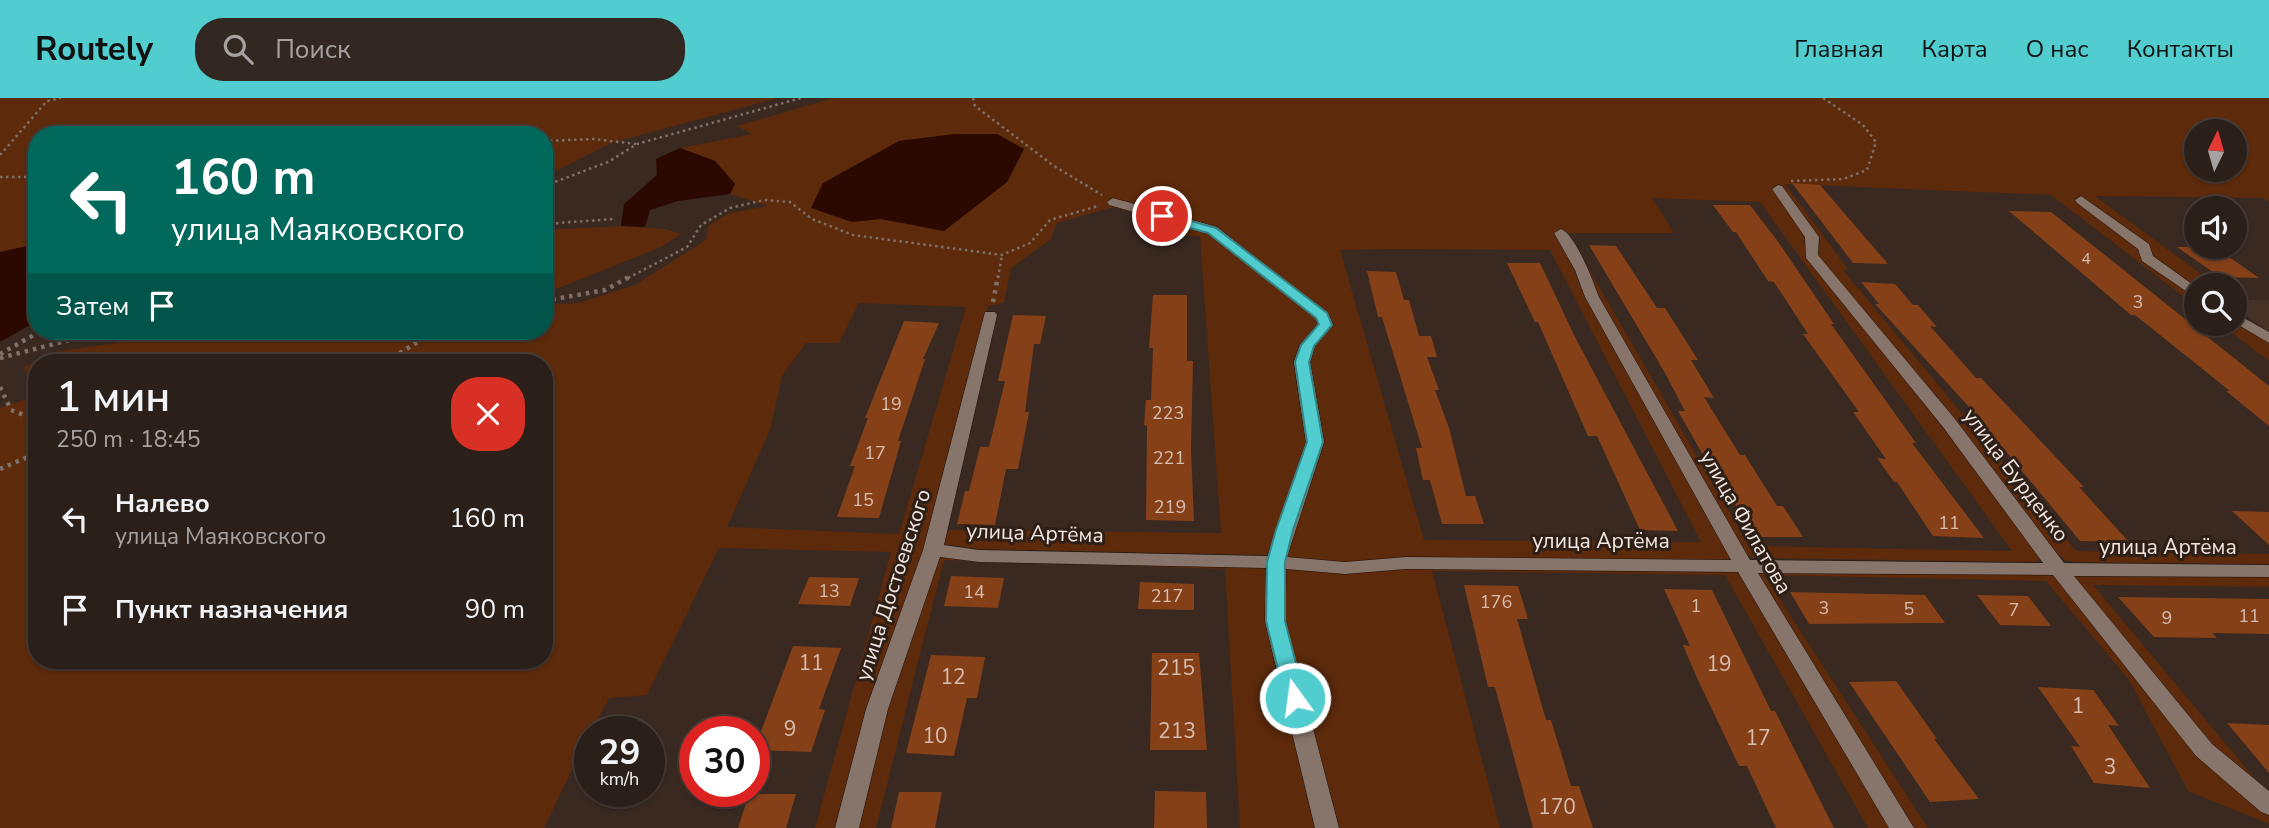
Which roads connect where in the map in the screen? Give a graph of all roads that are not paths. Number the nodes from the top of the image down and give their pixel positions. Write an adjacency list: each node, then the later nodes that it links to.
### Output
1 (1778, 189): 12 (street, улица Бурденко)
2 (2081, 200): 5 (street)
3 (1113, 202): 10 (street)
4 (1562, 233): 11 (street, улица Филатова)
5 (2184, 285)
6 (990, 315): 9 (street, улица Достоевского)
7 (2247, 324): 8 (street)
8 (2269, 338)
9 (933, 550): 10 (street, улица Артёма); 15 (street, улица Достоевского)
10 (1276, 562): 11 (street, улица Артёма); 16 (street)
11 (1743, 564): 12 (street, улица Артёма); 17 (street, улица Филатова)
12 (2058, 569): 13 (street, улица Артёма); 14 (street, улица Бурденко)
13 (2269, 571)
14 (2269, 805)
15 (847, 828)
16 (1327, 828)
17 (1902, 828)

